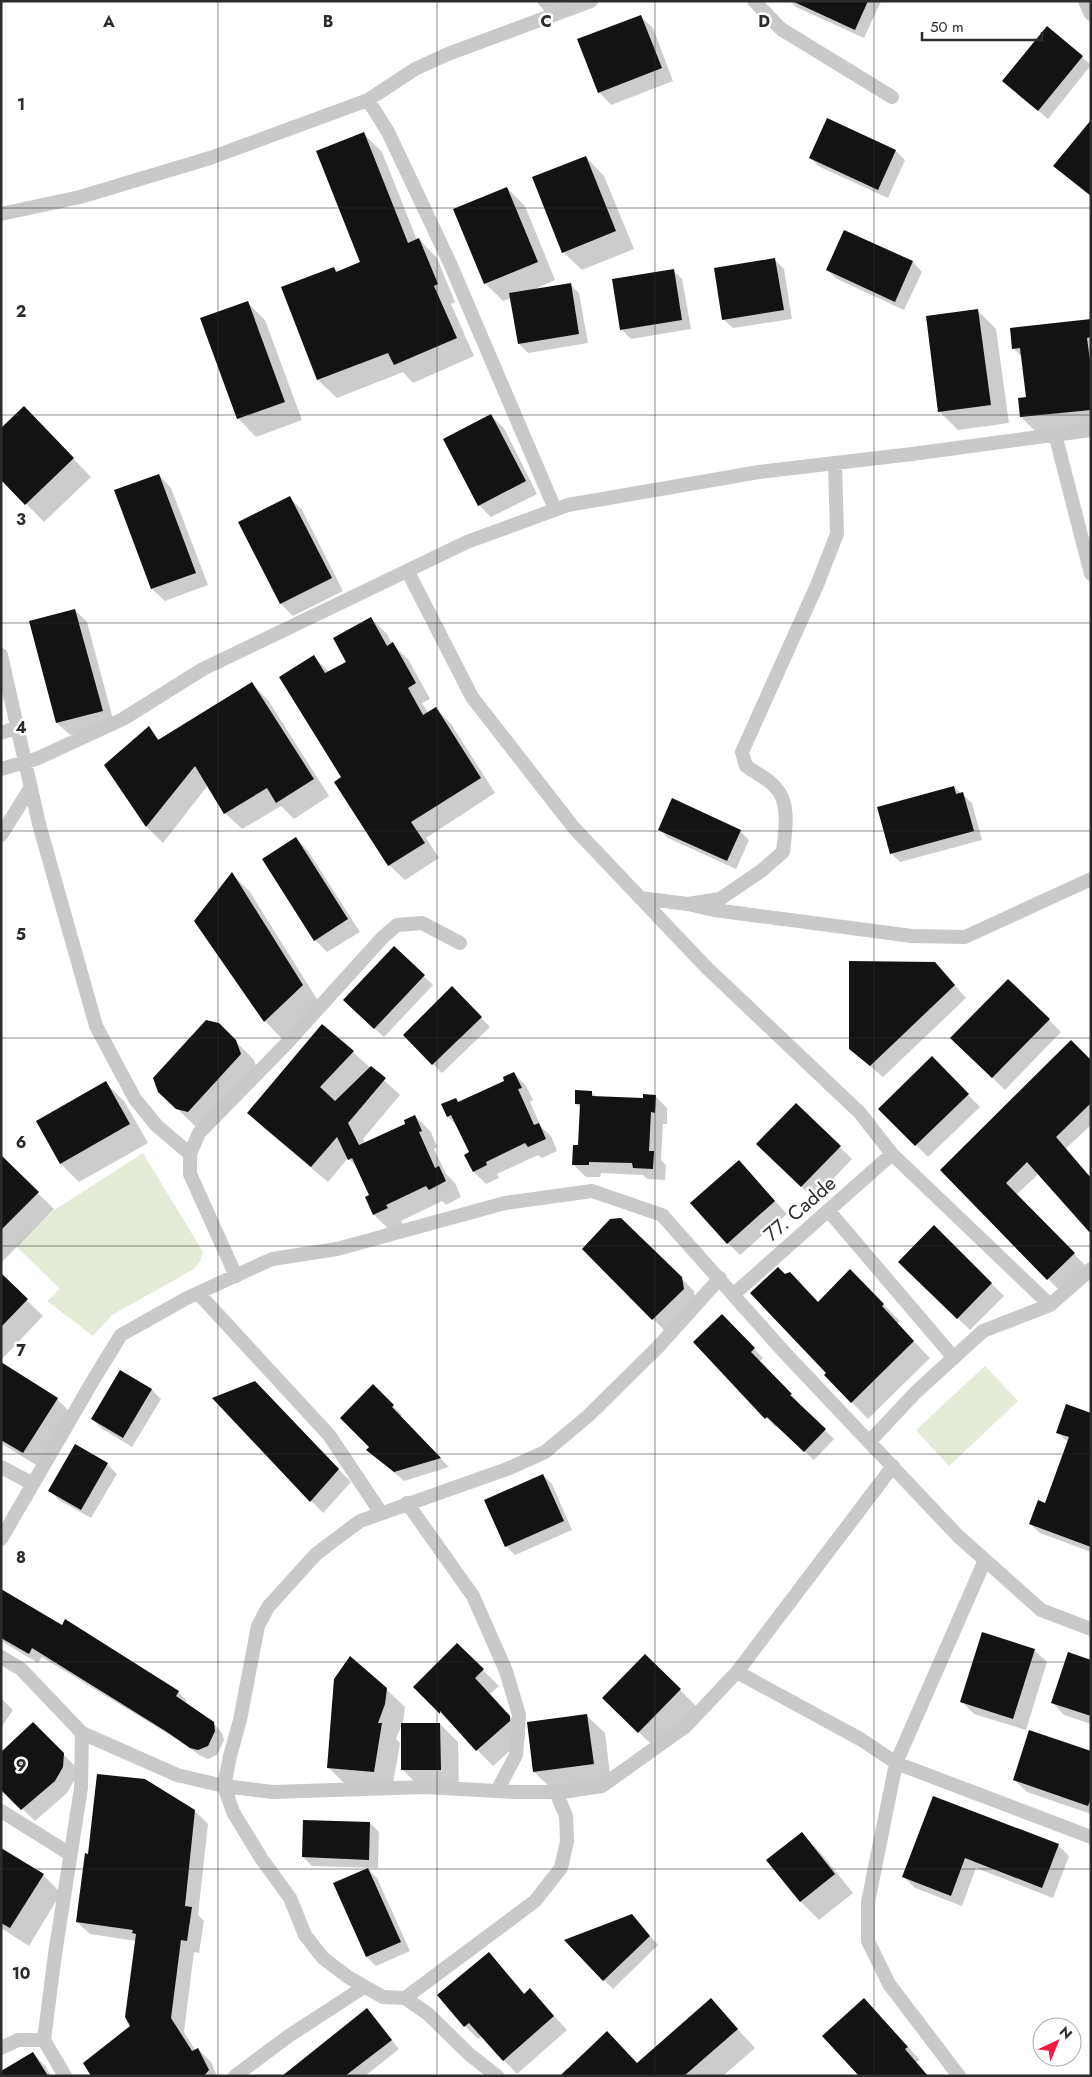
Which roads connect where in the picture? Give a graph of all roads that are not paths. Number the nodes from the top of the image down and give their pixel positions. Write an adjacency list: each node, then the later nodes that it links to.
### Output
1 (590, 1): 6 (street)
2 (754, 1): 5 (street)
3 (1085, 1): 4 (street)
4 (1091, 14)
5 (892, 97)
6 (368, 100): 7 (street); 11 (street)
7 (1, 214)
8 (1091, 430): 9 (street)
9 (1055, 434): 10 (street); 13 (street)
10 (835, 463): 11 (street); 23 (street)
11 (555, 510): 12 (street)
12 (408, 572): 17 (street); 22 (street)
13 (1091, 574)
14 (1, 654): 15 (street)
15 (18, 727): 16 (street); 17 (street)
16 (1, 734)
17 (26, 762): 18 (street); 19 (street)
18 (1, 769)
19 (31, 787): 20 (street); 25 (street)
20 (1, 835)
21 (1091, 879): 23 (street)
22 (640, 898): 23 (street); 26 (street)
23 (688, 904)
24 (460, 943): 25 (street)
25 (190, 1154): 29 (street)
26 (892, 1154): 27 (street, 77. Cadde); 33 (street)
27 (828, 1210): 32 (street, 77. Cadde); 34 (street)
28 (1091, 1269): 33 (street)
29 (236, 1276): 30 (street); 31 (street)
30 (720, 1278): 32 (street); 39 (street)
31 (198, 1293): 38 (street); 40 (street)
32 (734, 1294): 35 (street)
33 (1050, 1305): 34 (street)
34 (954, 1358): 35 (street)
35 (870, 1441): 36 (street)
36 (893, 1466): 42 (street); 45 (street)
37 (1, 1467): 38 (street)
38 (33, 1484): 41 (street)
39 (407, 1503): 40 (street); 49 (street)
40 (381, 1513): 48 (street)
41 (1, 1539)
42 (985, 1560): 43 (street); 47 (street)
43 (1091, 1629)
44 (1, 1657): 46 (street)
45 (737, 1672): 47 (street); 50 (street)
46 (82, 1733): 48 (street); 53 (street)
47 (896, 1763): 52 (street); 61 (street)
48 (224, 1786): 49 (street); 54 (street)
49 (498, 1791): 50 (street)
50 (556, 1792): 55 (street)
51 (1, 1811): 53 (street)
52 (1091, 1837)
53 (70, 1854): 56 (street)
54 (364, 1987): 55 (street); 59 (street)
55 (405, 1998): 60 (street)
56 (44, 2040): 57 (street); 58 (street)
57 (1, 2048)
58 (65, 2076)
59 (235, 2076)
60 (497, 2076)
61 (959, 2076)

